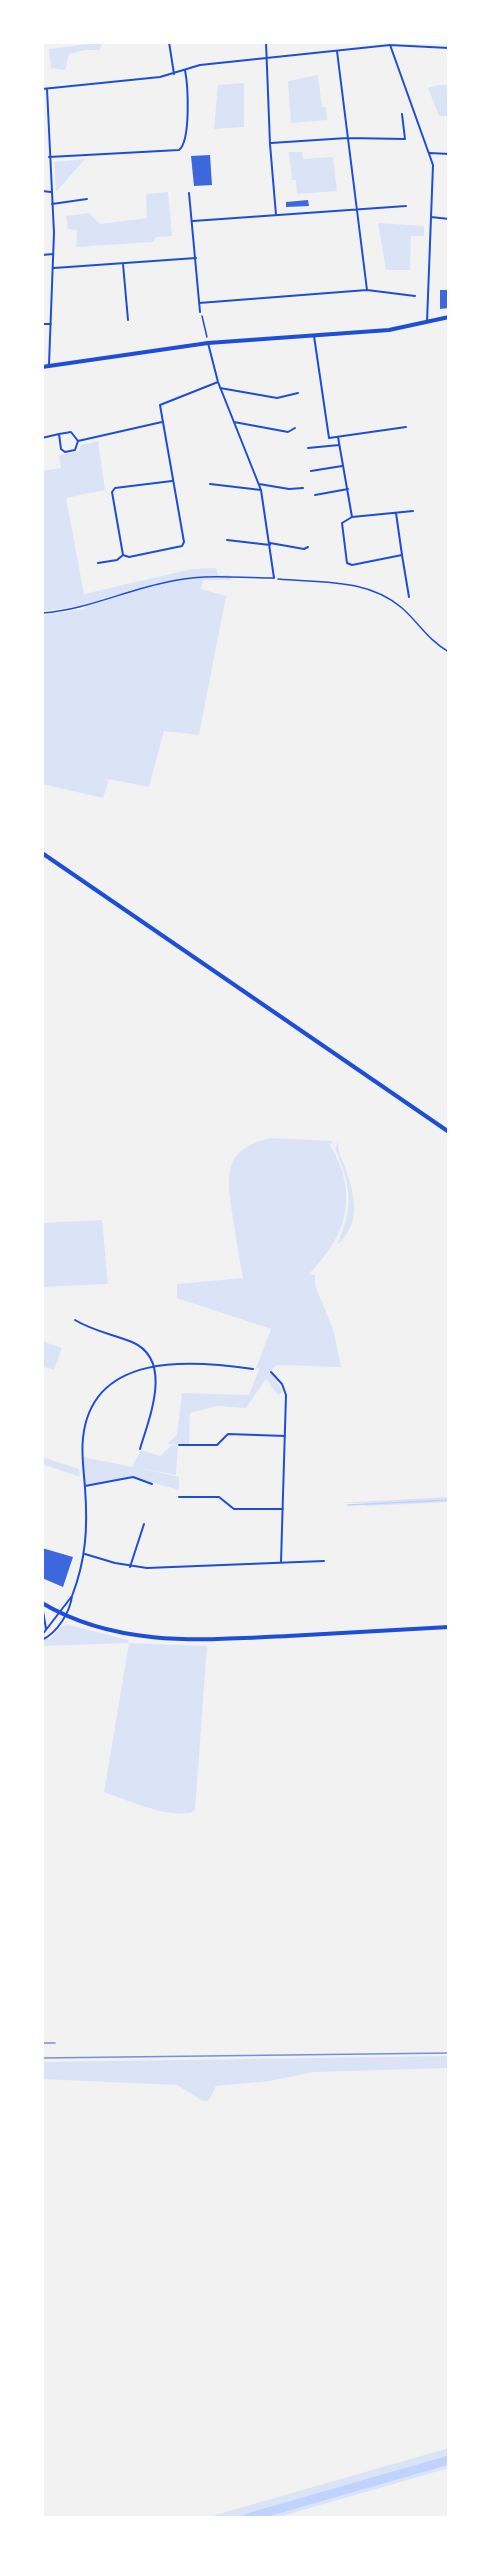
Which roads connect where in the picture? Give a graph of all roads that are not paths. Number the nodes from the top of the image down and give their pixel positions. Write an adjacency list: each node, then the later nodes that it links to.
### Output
1 (169, 42): 8 (street)
2 (266, 42): 6 (street)
3 (390, 43): 4 (street); 5 (street); 14 (street)
4 (449, 48)
5 (337, 50): 6 (street); 12 (street)
6 (267, 60): 7 (street); 13 (street)
7 (185, 70): 8 (street); 16 (street)
8 (174, 74): 10 (street)
9 (42, 89): 10 (street)
10 (47, 89): 16 (street)
11 (402, 114): 12 (street)
12 (347, 138): 13 (street); 23 (street)
13 (270, 144): 24 (street)
14 (430, 153): 15 (street); 25 (street)
15 (449, 154)
16 (50, 157): 18 (street)
17 (42, 191): 18 (street)
18 (51, 192): 21 (street)
19 (189, 193): 27 (street)
20 (87, 199): 21 (street)
21 (52, 204): 28 (street)
22 (406, 206): 23 (street)
23 (357, 208): 24 (street); 33 (street)
24 (276, 215): 27 (street)
25 (431, 218): 26 (street); 39 (street)
26 (449, 219)
27 (193, 221): 30 (street)
28 (53, 254): 29 (street); 32 (street)
29 (42, 255)
30 (196, 258): 31 (street); 35 (street)
31 (123, 264): 32 (street); 38 (street)
32 (54, 268): 41 (street)
33 (367, 290): 34 (street); 35 (street)
34 (415, 296)
35 (199, 303): 36 (street)
36 (200, 312)
37 (449, 317): 39 (main road)
38 (128, 320)
39 (428, 322): 42 (main road)
40 (42, 324): 41 (street)
41 (51, 324): 45 (street)
42 (314, 336): 43 (main road); 54 (street)
43 (208, 343): 45 (main road); 46 (street)
44 (42, 367): 45 (main road)
45 (49, 367)
46 (218, 382): 47 (street); 49 (street)
47 (220, 388): 48 (street); 50 (street)
48 (298, 393)
49 (162, 422): 56 (street); 61 (street)
50 (234, 422): 52 (street); 63 (street)
51 (406, 427): 54 (street)
52 (296, 428)
53 (59, 434): 55 (street); 56 (street); 56 (street)
54 (338, 437): 57 (street)
55 (42, 438)
56 (78, 441)
57 (339, 445): 58 (street); 59 (street)
58 (308, 448)
59 (342, 466): 60 (street); 65 (street)
60 (311, 471)
61 (172, 481): 74 (street); 74 (street)
62 (210, 484): 66 (street)
63 (259, 484): 64 (street); 66 (street)
64 (303, 488)
65 (348, 489): 67 (street); 70 (street)
66 (261, 490): 72 (street)
67 (315, 495)
68 (413, 511): 69 (street)
69 (396, 513): 70 (street); 75 (street)
70 (352, 517): 75 (street)
71 (227, 540): 72 (street)
72 (270, 544): 73 (street); 77 (street)
73 (308, 547)
74 (123, 555): 76 (street)
75 (402, 555): 78 (street)
76 (98, 563)
77 (274, 578): 79 (lane)
78 (409, 597)
79 (42, 613)
80 (42, 854): 81 (main road)
81 (449, 1132)
82 (75, 1320): 83 (street)
83 (152, 1366): 84 (street); 88 (street); 90 (street)
84 (254, 1369)
85 (271, 1372): 86 (street)
86 (285, 1436): 87 (street); 92 (street)
87 (179, 1445)
88 (141, 1449)
89 (152, 1484): 90 (street)
90 (85, 1486): 94 (street)
91 (179, 1497): 92 (street)
92 (283, 1509): 96 (street)
93 (144, 1524): 97 (street)
94 (85, 1554): 97 (street); 98 (street)
95 (324, 1561): 96 (street)
96 (281, 1563): 97 (street)
97 (130, 1567)
98 (72, 1596): 100 (street); 101 (street)
99 (42, 1604): 100 (main road); 103 (street)
100 (58, 1612): 101 (main road); 103 (street)
101 (65, 1616): 102 (main road); 105 (street)
102 (449, 1627)
103 (46, 1629): 104 (street)
104 (42, 1635)
105 (42, 1640)

